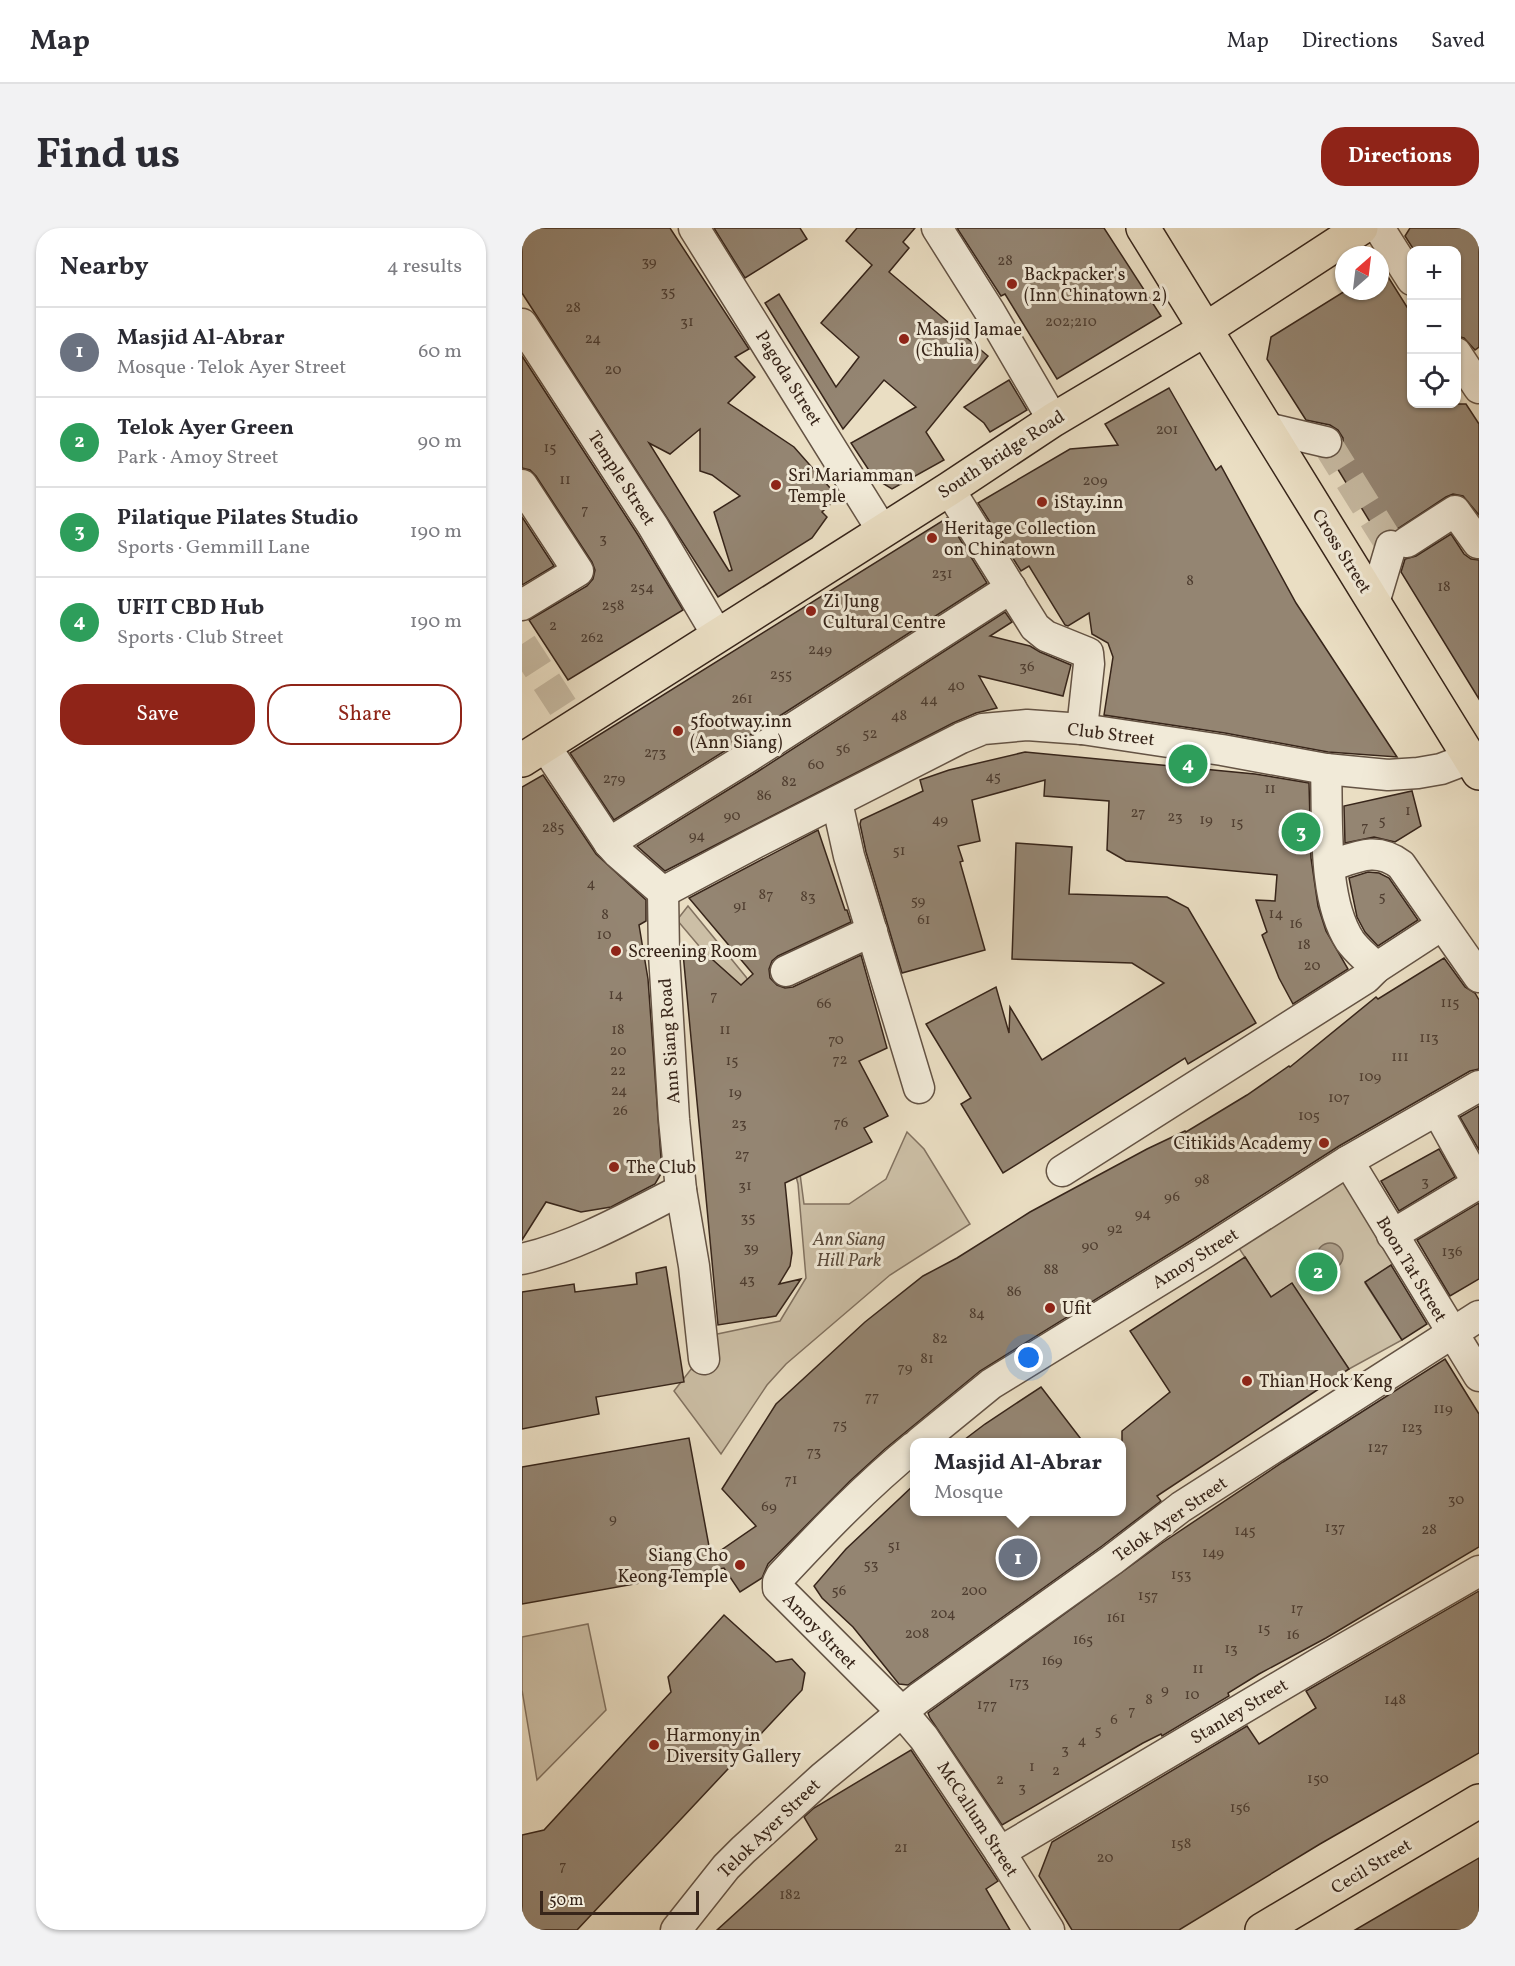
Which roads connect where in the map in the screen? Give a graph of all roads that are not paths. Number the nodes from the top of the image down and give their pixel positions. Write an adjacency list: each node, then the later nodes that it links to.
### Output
1 (694, 228): 14 (street, Pagoda Street)
2 (937, 228): 9 (street)
3 (1143, 228): 7 (main road, Cross Street)
4 (1361, 228): 7 (main road, South Bridge Road)
5 (1379, 228): 6 (street)
6 (1407, 272)
7 (1206, 329): 9 (main road, South Bridge Road); 10 (main road, Cross Street)
8 (524, 332): 19 (street, Temple Street)
9 (1053, 420): 13 (main road, South Bridge Road)
10 (1267, 428): 11 (street); 17 (main road, Cross Street)
11 (1326, 442)
12 (522, 485): 18 (street)
13 (949, 489): 14 (main road, South Bridge Road); 16 (street)
14 (882, 530): 19 (main road, South Bridge Road)
15 (1479, 543): 17 (street)
16 (1011, 588): 20 (street); 25 (street)
17 (1374, 603): 22 (main road, Cross Street)
18 (522, 605)
19 (718, 636): 21 (main road, South Bridge Road)
20 (1082, 729): 23 (street, Club Street); 24 (street, Club Street)
21 (534, 753): 25 (street)
22 (1475, 766): 23 (street, Club Street)
23 (1326, 769): 26 (street)
24 (837, 802): 27 (street, Club Street); 29 (street)
25 (609, 843): 27 (street)
26 (1330, 866): 28 (street); 30 (street)
27 (663, 892): 39 (street, Ann Siang Road)
28 (1442, 925): 30 (street); 32 (street)
29 (872, 931): 31 (street); 34 (street)
30 (1376, 968): 37 (street)
31 (786, 971)
32 (1479, 977)
33 (1479, 1086): 35 (street, Amoy Street)
34 (920, 1088)
35 (1437, 1110): 36 (street, Amoy Street); 38 (street)
36 (1348, 1161): 40 (street, Boon Tat Street); 46 (street, Amoy Street)
37 (1062, 1170)
38 (1479, 1184): 40 (street)
39 (681, 1190): 41 (street); 44 (street, Ann Siang Road)
40 (1392, 1235): 43 (street, Boon Tat Street)
41 (522, 1259)
42 (1479, 1316): 43 (street, Telok Ayer Street)
43 (1451, 1333): 45 (street, Boon Tat Street); 49 (street, Telok Ayer Street)
44 (704, 1359)
45 (1479, 1376)
46 (926, 1438)
47 (910, 1451): 49 (street, Amoy Street)
48 (1478, 1576): 51 (street, Stanley Street)
49 (896, 1706): 51 (street, McCallum Street); 52 (street, Telok Ayer Street)
50 (1479, 1801): 54 (main road, Cecil Street)
51 (1000, 1852): 53 (street, McCallum Street)
52 (676, 1930)
53 (1049, 1930)
54 (1262, 1930)

